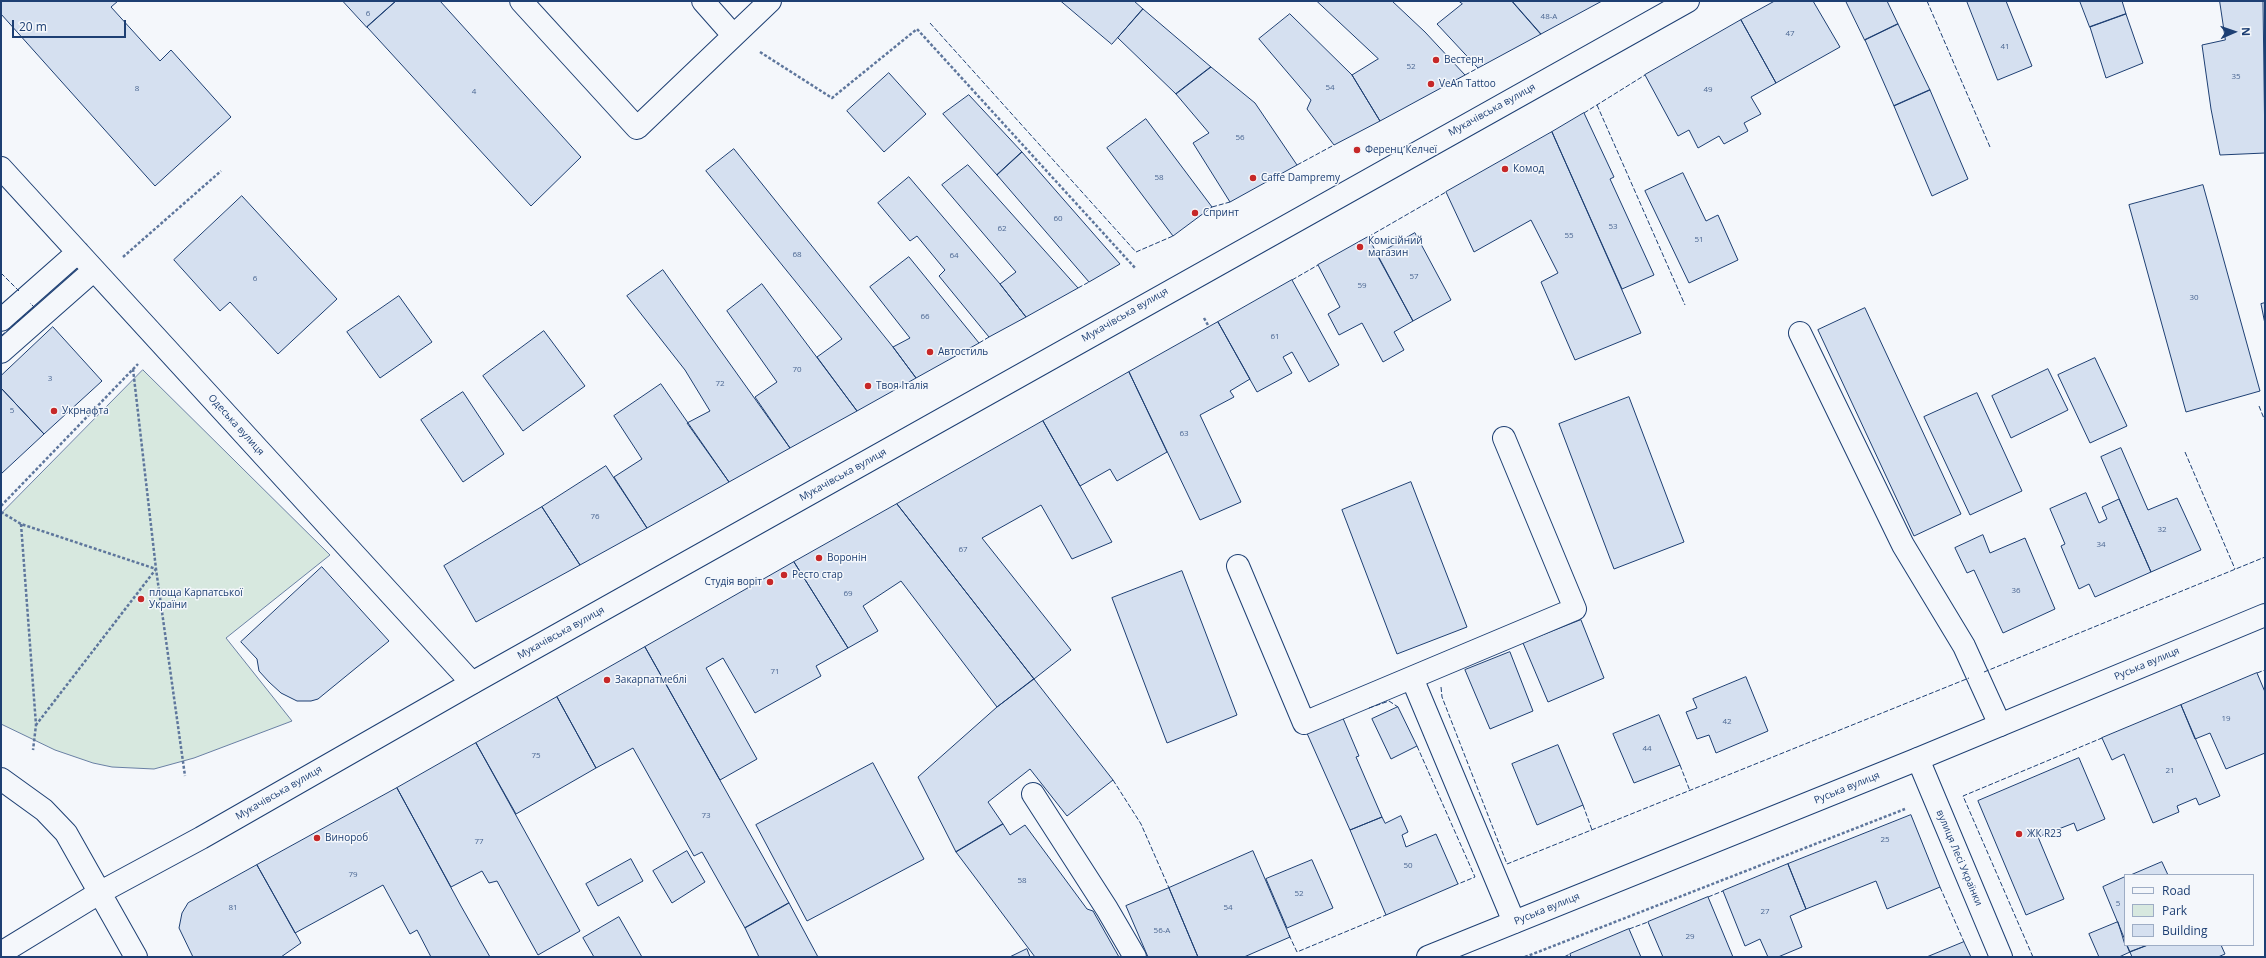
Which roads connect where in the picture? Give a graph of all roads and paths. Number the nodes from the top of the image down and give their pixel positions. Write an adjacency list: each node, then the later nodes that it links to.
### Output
1 (521, 1): 5 (main road)
2 (703, 1): 5 (main road)
3 (770, 1): 5 (main road)
4 (1688, 1): 26 (main road, Мукачівська вулиця)
5 (733, 35): 9 (path)
6 (1, 168): 8 (main road, Одеська вулиця)
7 (221, 171): 10 (path)
8 (78, 252): 10 (main road, Одеська вулиця); 12 (main road)
9 (1136, 269)
10 (98, 274): 15 (main road, Одеська вулиця); 16 (main road)
11 (1204, 318): 13 (path)
12 (1, 320)
13 (1209, 327)
14 (1800, 333): 27 (main road)
15 (158, 340): 17 (path); 26 (main road, Одеська вулиця)
16 (1, 352)
17 (133, 369): 19 (path); 23 (path)
18 (1504, 438): 25 (main road)
19 (1, 506)
20 (1, 512): 21 (path)
21 (21, 524): 23 (path); 28 (path)
22 (1238, 566): 25 (main road)
23 (156, 569): 28 (path); 31 (path)
24 (2265, 615): 27 (main road, Руська вулиця)
25 (1412, 678): 36 (main road)
26 (472, 683): 35 (main road, Мукачівська вулиця)
27 (2000, 725): 30 (main road, Руська вулиця)
28 (36, 726): 29 (path)
29 (33, 750)
30 (1918, 759): 36 (main road, Руська вулиця); 42 (main road, вулиця Лесі Українки)
31 (185, 776)
32 (1, 779): 35 (main road)
33 (1033, 794): 39 (main road)
34 (1909, 807): 41 (path)
35 (99, 893): 37 (main road, Мукачівська вулиця); 38 (main road)
36 (1514, 922): 40 (main road, Руська вулиця)
37 (1, 953)
38 (136, 957)
39 (1135, 957)
40 (1428, 957)
41 (1525, 957)
42 (2001, 957)

